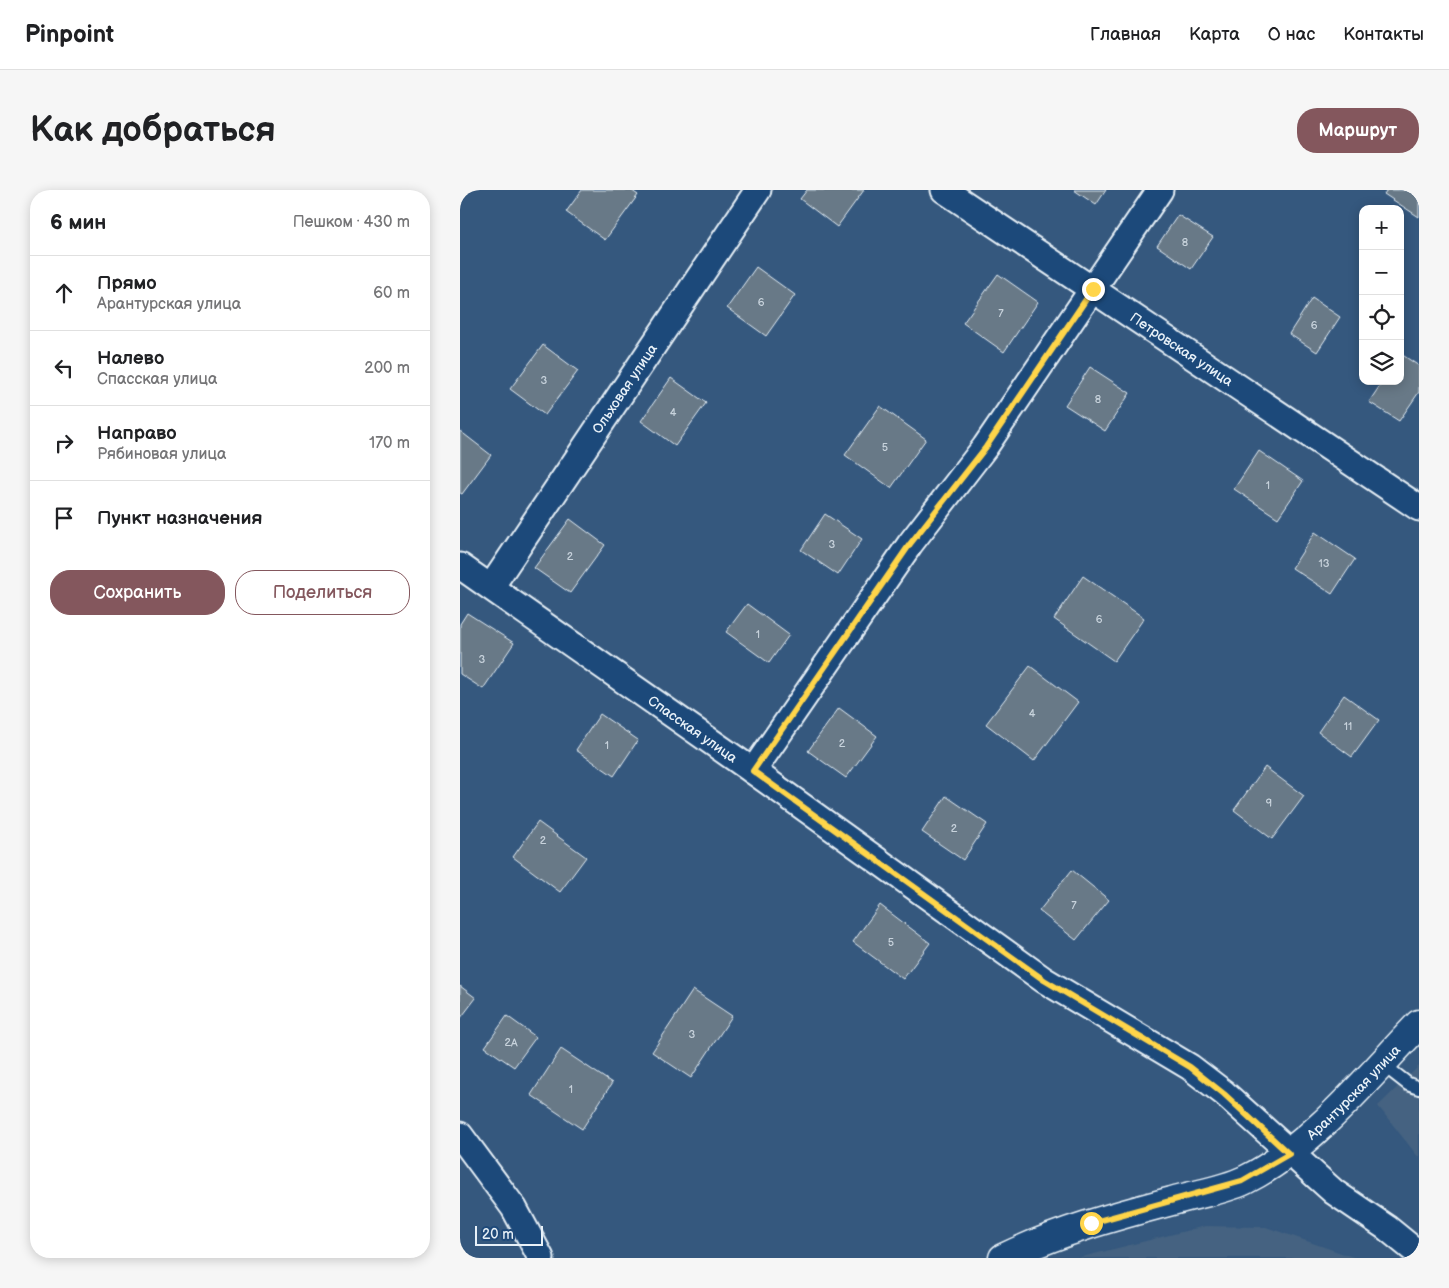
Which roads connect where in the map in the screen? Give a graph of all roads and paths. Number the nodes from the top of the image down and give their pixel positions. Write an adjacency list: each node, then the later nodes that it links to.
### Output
1 (758, 190): 7 (street, Ольховая улица)
2 (944, 190): 4 (street, Петровская улица)
3 (1160, 190): 4 (street)
4 (1093, 289): 5 (street, Петровская улица); 8 (street)
5 (1419, 508)
6 (460, 566): 7 (street, Спасская улица)
7 (491, 588): 8 (street, Спасская улица)
8 (753, 771): 13 (street, Спасская улица)
9 (1419, 1024): 10 (street, Арантурская улица)
10 (1381, 1063): 11 (lane); 13 (street, Арантурская улица)
11 (1419, 1088)
12 (460, 1135): 15 (street)
13 (1289, 1154): 14 (street, Спасская улица); 16 (street, Арантурская улица)
14 (1419, 1254)
15 (541, 1258)
16 (1003, 1258)

